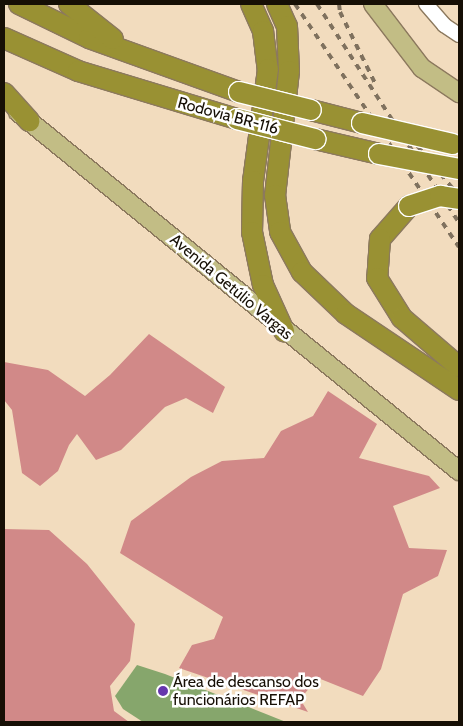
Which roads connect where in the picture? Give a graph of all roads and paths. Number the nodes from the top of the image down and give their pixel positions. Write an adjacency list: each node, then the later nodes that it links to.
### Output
1 (19, 4): 9 (highway, Rodovia BR-116)
2 (69, 4): 9 (highway)
3 (251, 4): 17 (highway)
4 (277, 4): 19 (highway)
5 (373, 4): 10 (main road)
6 (426, 4): 7 (street)
7 (459, 35)
8 (4, 38): 15 (highway, Rodovia BR-116, bridge)
9 (169, 66): 14 (highway, Rodovia BR-116, bridge)
10 (459, 92)
11 (4, 93): 13 (highway)
12 (4, 100): 13 (main road, Avenida Getúlio Vargas)
13 (29, 121): 17 (main road, Avenida Getúlio Vargas)
14 (456, 145)
15 (459, 169)
16 (459, 199): 18 (highway, bridge)
17 (284, 331): 20 (main road, Avenida Getúlio Vargas)
18 (459, 367)
19 (459, 390)
20 (459, 471)

